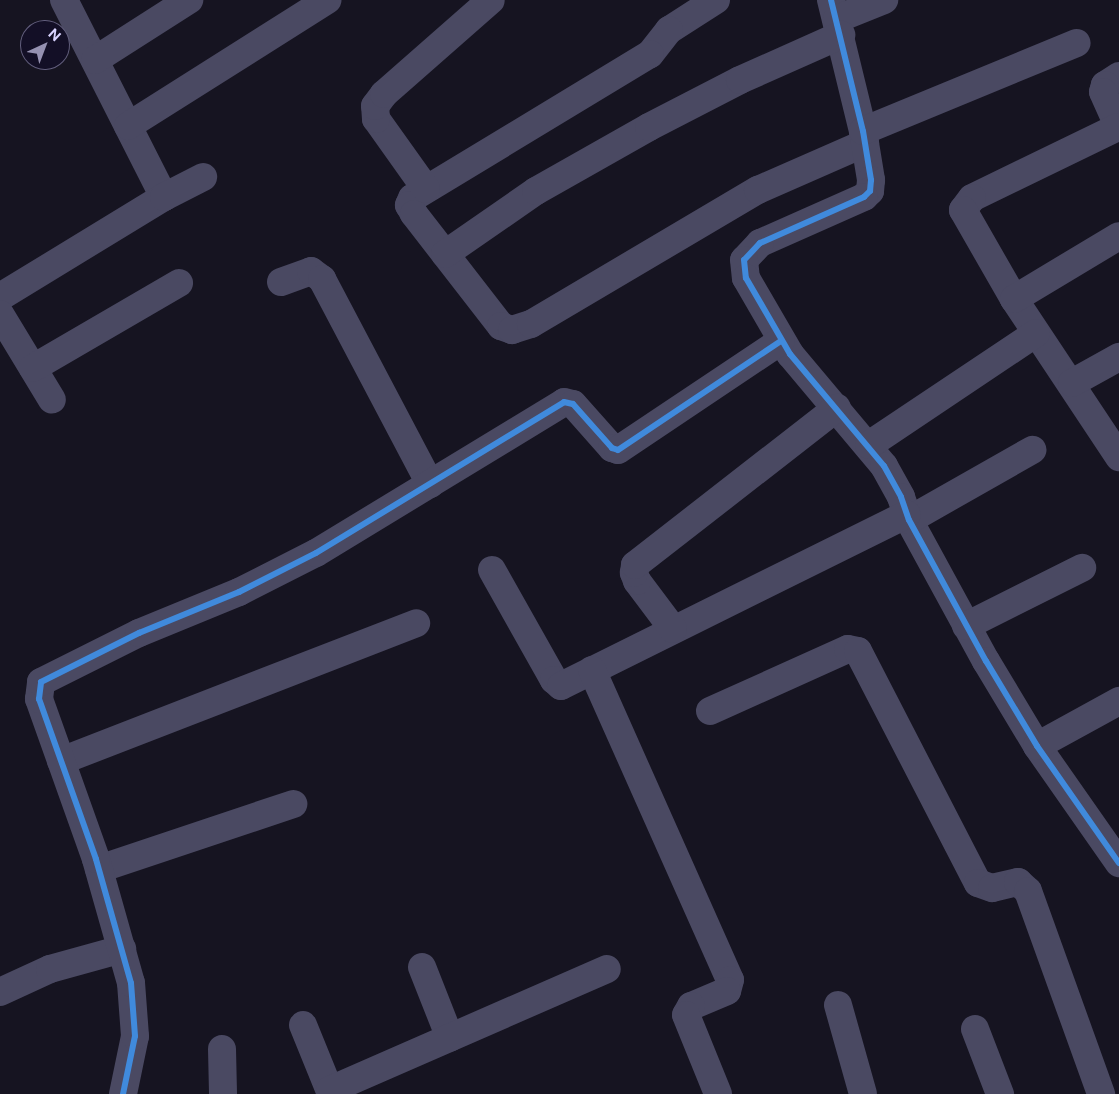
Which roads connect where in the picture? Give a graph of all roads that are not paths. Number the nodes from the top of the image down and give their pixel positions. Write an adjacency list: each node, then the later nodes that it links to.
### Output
1 (64, 0): 9 (street)
2 (189, 0): 9 (street)
3 (327, 0): 11 (street)
4 (491, 0): 15 (street)
5 (716, 0): 15 (street)
6 (884, 0): 7 (street)
7 (836, 18): 13 (street); 18 (street)
8 (1077, 43): 13 (street)
9 (95, 60): 11 (street)
10 (1119, 76): 12 (street)
11 (128, 126): 16 (street)
12 (1119, 128): 22 (street)
13 (864, 137): 18 (street); 25 (street)
14 (203, 177): 16 (street)
15 (426, 189): 18 (street)
16 (164, 197): 21 (street)
17 (1119, 236): 22 (street)
18 (445, 254)
19 (280, 282): 34 (street)
20 (179, 283): 27 (street)
21 (0, 296)
22 (1014, 299): 24 (street)
23 (0, 314): 27 (street)
24 (1036, 333): 28 (street); 31 (street)
25 (781, 341): 30 (street); 34 (street)
26 (1119, 357): 28 (street)
27 (32, 368): 29 (street)
28 (1072, 383): 33 (street)
29 (52, 400)
30 (837, 408): 31 (street); 40 (street)
31 (869, 445): 35 (street)
32 (1032, 450): 35 (street)
33 (1119, 457)
34 (430, 484): 45 (street)
35 (908, 517): 39 (street); 40 (street)
36 (1082, 568): 39 (street)
37 (492, 570): 41 (street)
38 (416, 623): 45 (street)
39 (966, 626): 44 (street)
40 (673, 629): 41 (street)
41 (592, 670): 61 (street)
42 (1119, 701): 44 (street)
43 (710, 712): 64 (street)
44 (1038, 746): 47 (street)
45 (61, 762): 48 (street)
46 (293, 804): 48 (street)
47 (1119, 863)
48 (99, 869): 49 (street)
49 (122, 949): 52 (street); 59 (street)
50 (422, 967): 56 (street)
51 (607, 969): 56 (street)
52 (0, 992)
53 (838, 1005): 62 (street)
54 (303, 1025): 58 (street)
55 (975, 1029): 63 (street)
56 (450, 1038): 58 (street)
57 (222, 1049): 60 (street)
58 (330, 1092)
59 (123, 1094)
60 (223, 1094)
61 (718, 1094)
62 (863, 1094)
63 (1000, 1094)
64 (1102, 1094)

